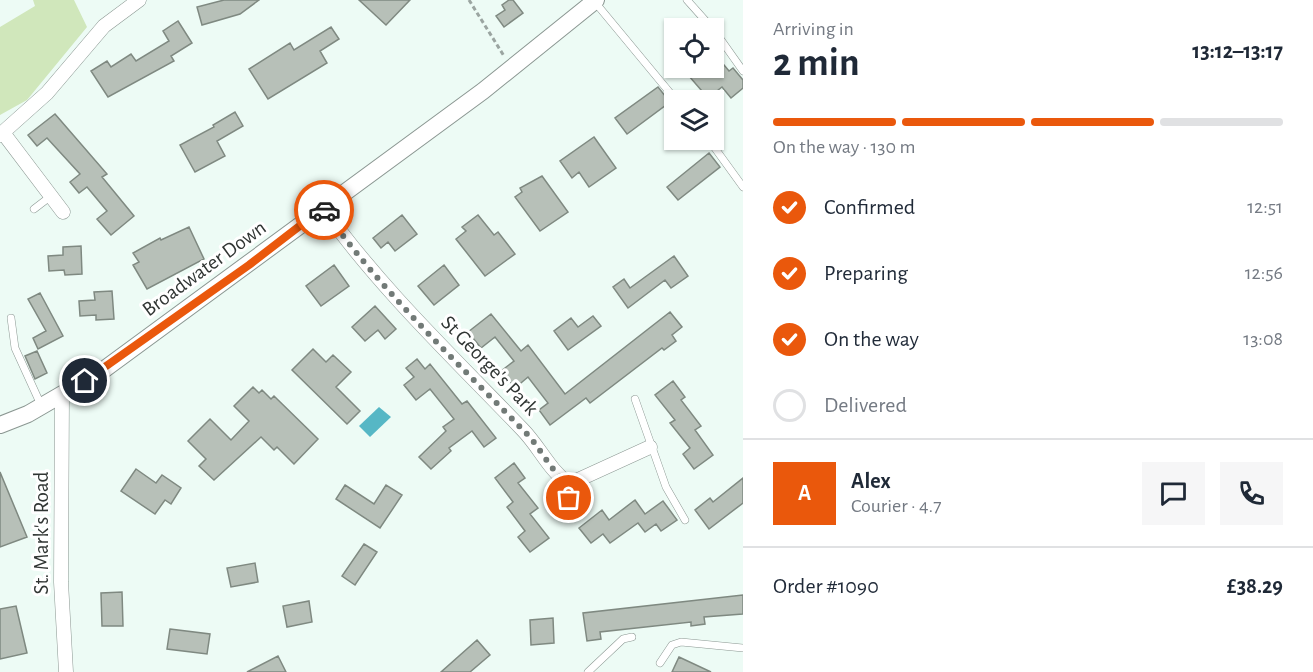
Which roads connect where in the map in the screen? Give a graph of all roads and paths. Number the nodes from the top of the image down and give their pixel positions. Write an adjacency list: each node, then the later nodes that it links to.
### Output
1 (139, 0): 10 (street)
2 (469, 0): 7 (path)
3 (687, 0): 5 (lane)
4 (595, 1): 7 (street, Broadwater Down); 9 (lane)
5 (703, 18)
6 (724, 44): 8 (lane)
7 (511, 68): 14 (street, Broadwater Down)
8 (743, 71)
9 (668, 90)
10 (2, 134): 13 (street)
11 (716, 150): 12 (lane)
12 (743, 187)
13 (51, 196): 15 (lane); 16 (street)
14 (323, 208): 18 (street, Broadwater Down); 23 (street, St George's Park)
15 (34, 209)
16 (63, 212)
17 (11, 318): 20 (lane)
18 (62, 394): 20 (street, Broadwater Down); 29 (street, St. Mark's Road)
19 (635, 399): 22 (lane)
20 (41, 405): 21 (street, Broadwater Down)
21 (0, 425)
22 (650, 447): 23 (street); 25 (lane)
23 (569, 484): 24 (lane)
24 (568, 512)
25 (685, 520)
26 (632, 637): 30 (lane)
27 (743, 648): 28 (lane)
28 (660, 663)
29 (66, 672)
30 (588, 672)

